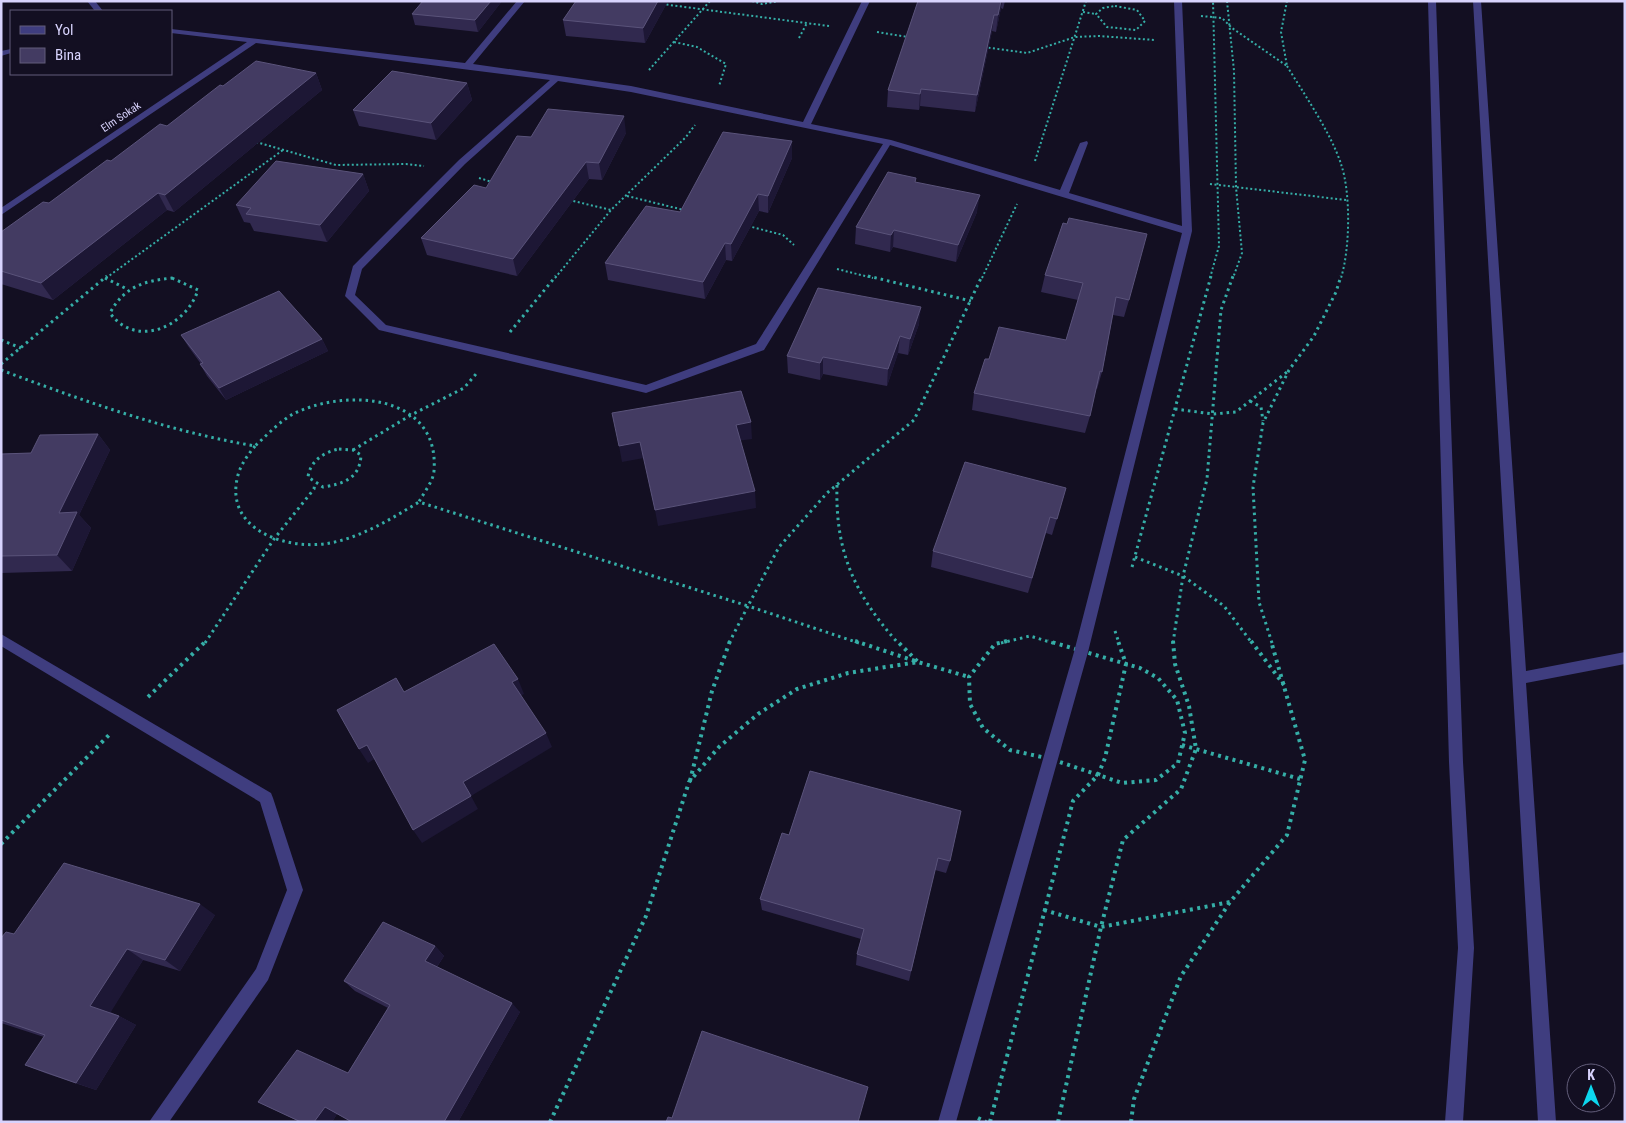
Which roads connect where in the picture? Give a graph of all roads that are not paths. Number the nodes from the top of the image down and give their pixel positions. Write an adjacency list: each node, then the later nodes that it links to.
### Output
1 (521, 1): 8 (street)
2 (866, 1): 10 (street)
3 (1178, 1): 15 (street)
4 (1432, 1): 21 (street)
5 (1477, 1): 18 (street)
6 (172, 31): 7 (street)
7 (254, 41): 8 (street); 14 (street, Elm Sokak)
8 (467, 66): 9 (street)
9 (557, 78): 10 (street); 11 (street)
10 (806, 125): 11 (street)
11 (888, 142): 13 (street)
12 (1084, 143): 13 (street)
13 (1064, 193): 15 (street)
14 (1, 212)
15 (1187, 231): 20 (street)
16 (1, 639): 19 (street)
17 (1625, 658): 18 (street)
18 (1520, 678): 22 (street)
19 (158, 1122)
20 (947, 1122)
21 (1454, 1122)
22 (1547, 1122)

